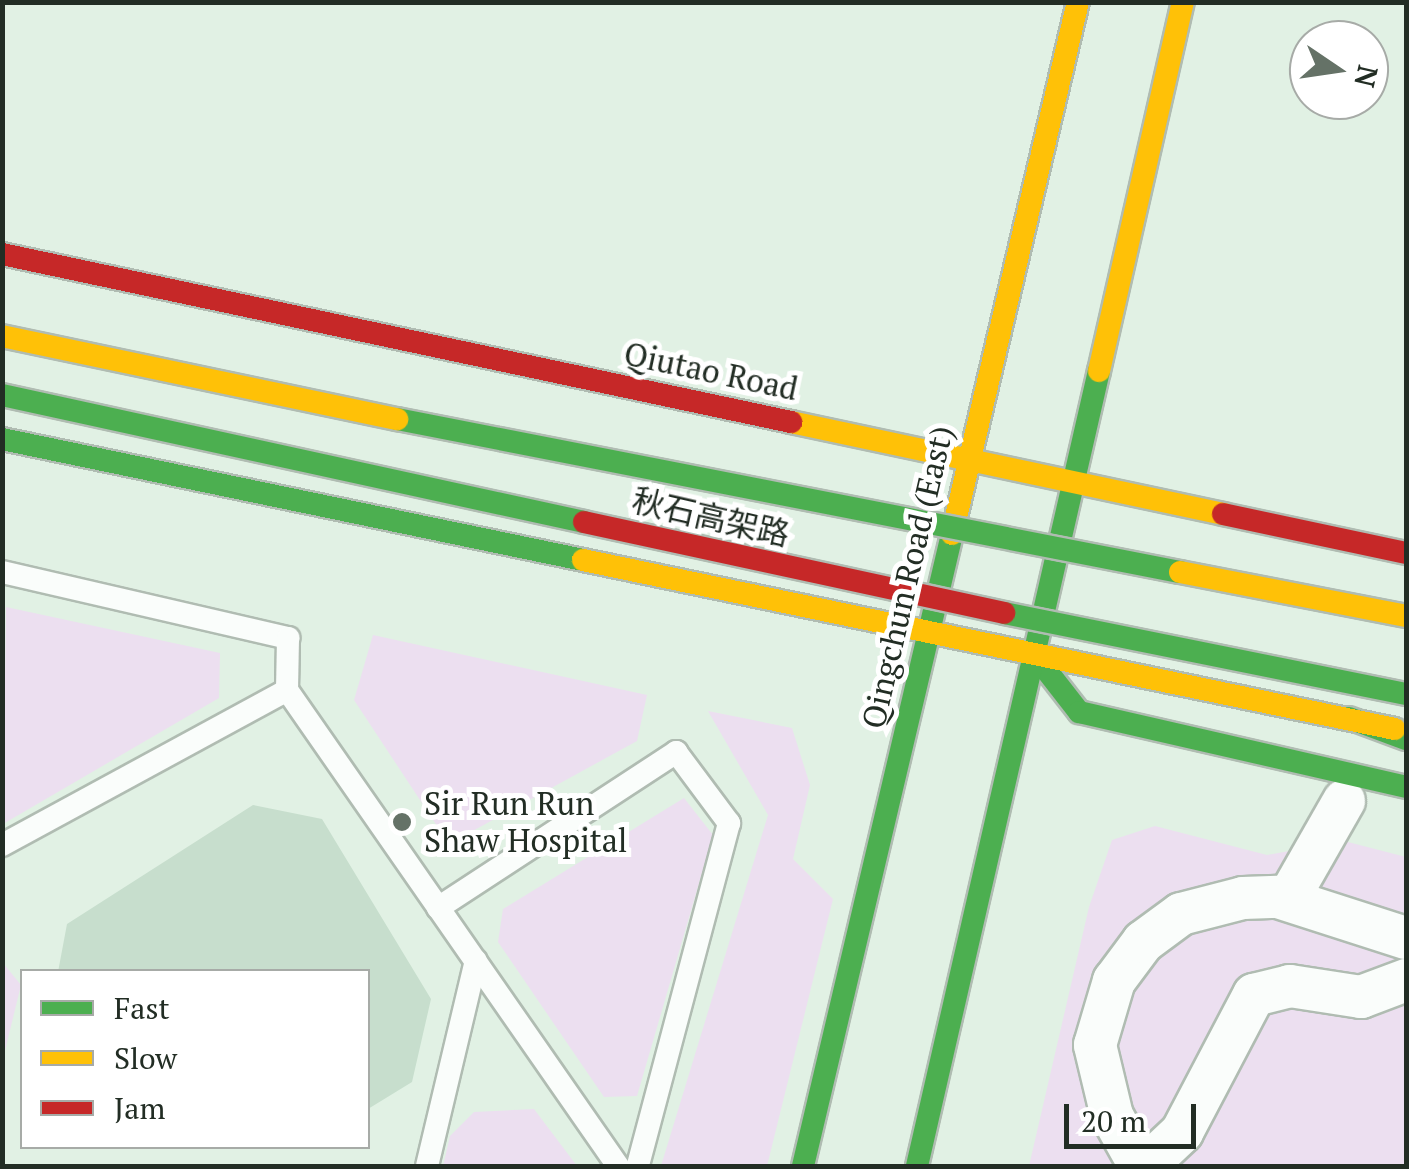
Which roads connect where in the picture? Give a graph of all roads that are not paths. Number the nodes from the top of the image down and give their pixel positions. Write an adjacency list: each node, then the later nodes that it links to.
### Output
1 (1078, 2): 7 (main road, Qingchun Road (East))
2 (1183, 2): 8 (main road)
3 (2, 254): 7 (main road, Qiutao Road)
4 (2, 336): 11 (main road, 秋石高架路, bridge)
5 (2, 395): 15 (main road, 秋石高架路, bridge)
6 (2, 439): 12 (main road)
7 (968, 458): 8 (main road, Qiutao Road); 12 (main road, Qingchun Road (East))
8 (1071, 485): 9 (main road, Qiutao Road); 13 (main road)
9 (1406, 553)
10 (2, 572): 14 (lane)
11 (1406, 616)
12 (928, 630): 13 (main road); 28 (main road, Qingchun Road (East))
13 (1033, 653): 16 (main road); 17 (main road); 29 (main road)
14 (287, 690): 19 (lane); 21 (lane)
15 (1406, 694)
16 (1406, 735)
17 (1406, 787)
18 (1344, 801): 20 (street)
19 (2, 845)
20 (1288, 899): 22 (street); 30 (street)
21 (438, 908): 23 (lane); 27 (lane)
22 (1406, 938)
23 (476, 962): 25 (lane); 26 (lane)
24 (1406, 980): 30 (street)
25 (427, 1166)
26 (618, 1166)
27 (638, 1166)
28 (803, 1166)
29 (917, 1166)
30 (1143, 1166)

